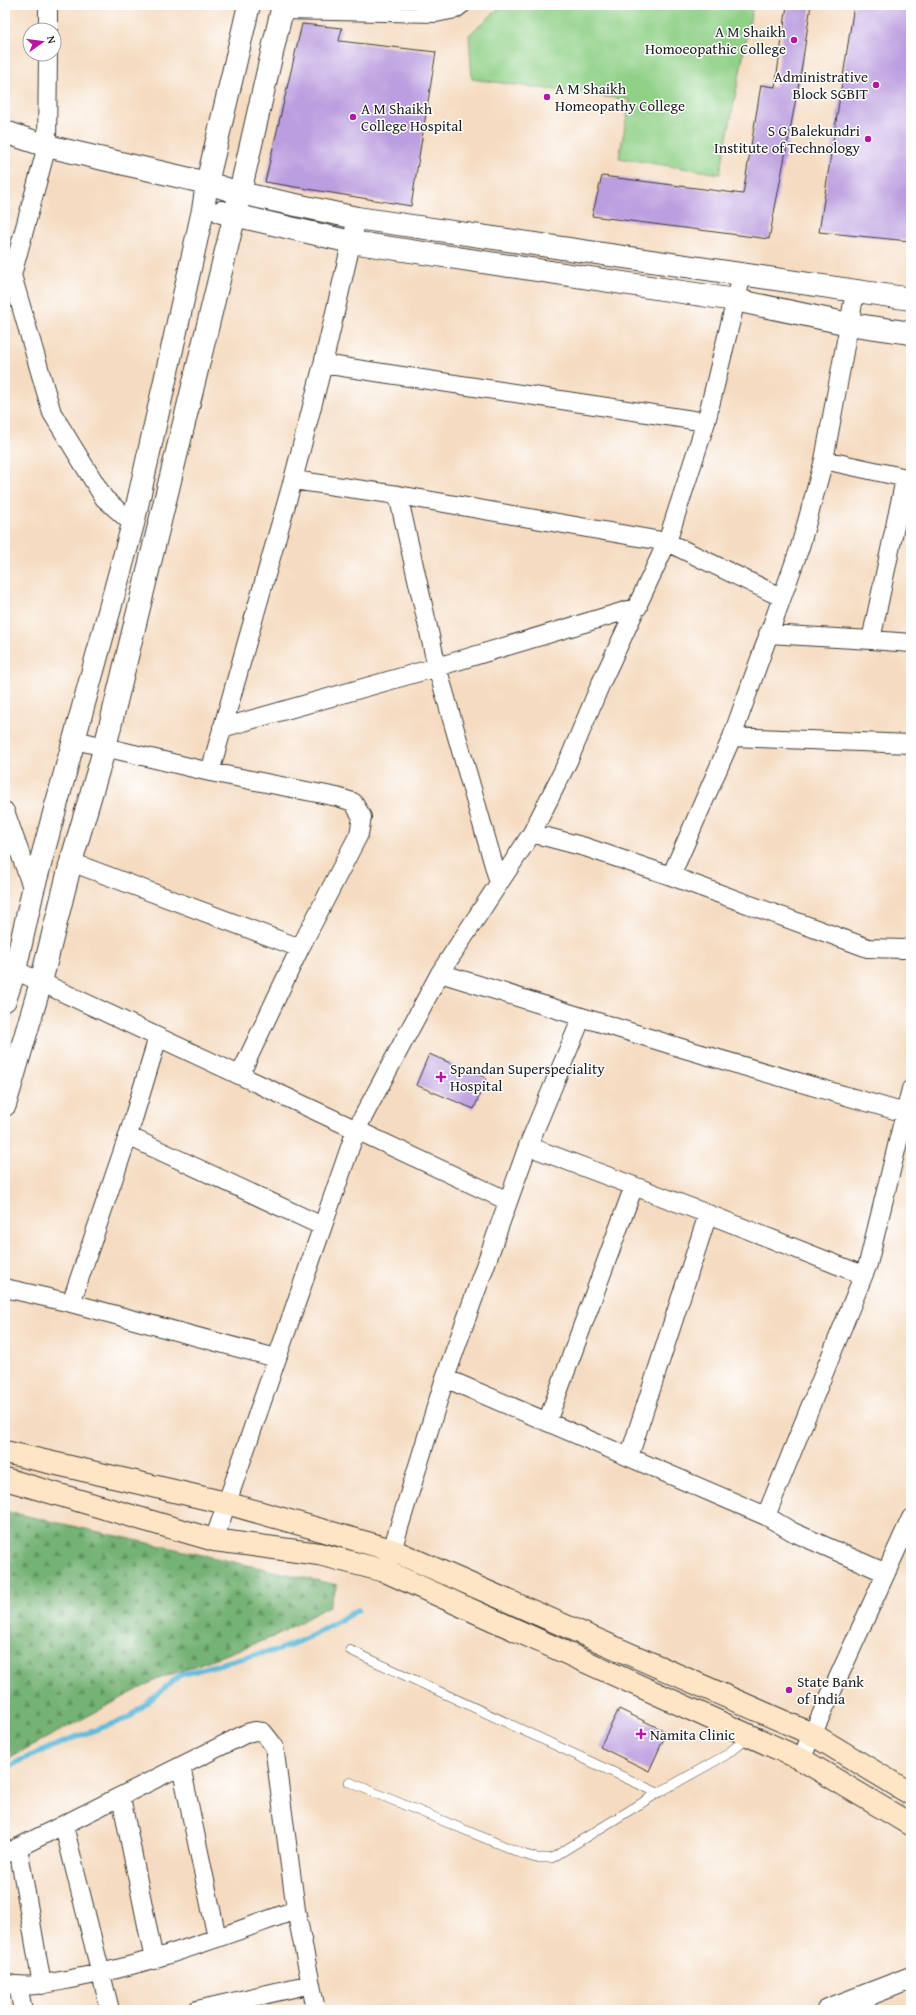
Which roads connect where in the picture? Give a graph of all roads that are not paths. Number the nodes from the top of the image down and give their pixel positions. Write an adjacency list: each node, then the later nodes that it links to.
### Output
1 (48, 5): 5 (street)
2 (249, 5): 9 (street)
3 (464, 5): 4 (street)
4 (283, 8): 10 (street)
5 (48, 22)
6 (48, 62): 8 (street)
7 (5, 132): 8 (street)
8 (47, 146): 9 (street); 16 (street)
9 (207, 182): 10 (street); 11 (street)
10 (240, 193): 12 (street); 13 (street)
11 (203, 210): 12 (street); 28 (street)
12 (235, 214): 14 (street); 40 (street)
13 (357, 218): 14 (street); 15 (street)
14 (351, 242): 19 (street); 22 (street)
15 (742, 275): 17 (street); 19 (street)
16 (8, 276): 28 (street)
17 (855, 292): 18 (street); 20 (street)
18 (911, 299)
19 (735, 300): 20 (street); 23 (street)
20 (849, 324): 21 (street); 24 (street)
21 (911, 333)
22 (323, 364): 23 (street); 26 (street)
23 (706, 422): 29 (street)
24 (824, 460): 25 (street); 30 (street)
25 (908, 479): 33 (street)
26 (293, 480): 27 (street); 36 (street)
27 (398, 495): 29 (street); 35 (street)
28 (133, 524): 38 (street)
29 (667, 542): 30 (street); 31 (street)
30 (781, 597): 32 (street)
31 (638, 607): 35 (street); 43 (street)
32 (768, 634): 33 (street); 37 (street)
33 (872, 640): 34 (street)
34 (911, 643)
35 (437, 667): 36 (street); 46 (street)
36 (222, 728): 41 (street)
37 (732, 737): 39 (street); 45 (street)
38 (75, 740): 40 (street); 47 (street)
39 (911, 744)
40 (105, 747): 41 (street); 44 (street)
41 (210, 772): 49 (street)
42 (5, 811): 47 (street)
43 (532, 833): 45 (street); 46 (street)
44 (72, 862): 49 (street); 52 (street)
45 (670, 876): 48 (street)
46 (499, 883): 51 (street)
47 (33, 890): 50 (street)
48 (911, 947)
49 (300, 948): 56 (street)
50 (15, 970): 52 (street); 53 (street)
51 (440, 973): 54 (street); 60 (street)
52 (41, 982): 55 (street); 58 (street)
53 (5, 1000)
54 (582, 1017): 59 (street); 62 (street)
55 (158, 1037): 56 (street); 61 (street)
56 (240, 1076): 60 (street)
57 (911, 1089): 59 (street)
58 (5, 1105)
59 (905, 1113): 67 (street)
60 (356, 1130): 64 (street); 66 (street)
61 (128, 1136): 66 (street); 69 (street)
62 (528, 1146): 63 (street); 64 (street)
63 (634, 1186): 65 (street); 72 (street)
64 (508, 1201): 71 (street)
65 (708, 1214): 67 (street); 74 (street)
66 (322, 1226): 70 (street)
67 (863, 1275): 77 (street)
68 (5, 1288): 69 (street)
69 (71, 1303): 70 (street)
70 (276, 1358): 76 (street)
71 (445, 1378): 72 (street); 80 (street)
72 (547, 1422): 74 (street)
73 (5, 1452): 76 (main road)
74 (629, 1457): 77 (street)
75 (5, 1479): 79 (main road)
76 (226, 1503): 79 (street); 80 (main road)
77 (766, 1516): 82 (street)
78 (911, 1518): 82 (street)
79 (214, 1540): 81 (main road)
80 (392, 1550): 81 (street); 84 (main road)
81 (385, 1571): 85 (main road)
82 (886, 1573): 84 (street)
83 (350, 1650): 89 (lane)
84 (812, 1734): 86 (street); 90 (main road)
85 (750, 1736): 86 (main road); 89 (lane)
86 (801, 1759): 92 (main road)
87 (181, 1766): 91 (street); 95 (street); 96 (street)
88 (349, 1782): 89 (lane)
89 (658, 1793)
90 (911, 1794)
91 (121, 1796): 93 (street); 97 (street)
92 (911, 1825)
93 (64, 1826): 94 (street); 98 (street)
94 (12, 1851): 102 (street)
95 (296, 1910): 96 (street); 101 (street)
96 (217, 1938): 97 (street)
97 (154, 1960): 98 (street)
98 (101, 1974): 102 (street); 105 (street)
99 (911, 1978): 108 (street)
100 (12, 1984): 102 (street); 104 (street)
101 (311, 1984): 103 (street); 107 (street)
102 (42, 1985)
103 (241, 2005): 106 (street)
104 (23, 2010)
105 (110, 2010)
106 (197, 2010)
107 (316, 2010)
108 (828, 2010)

